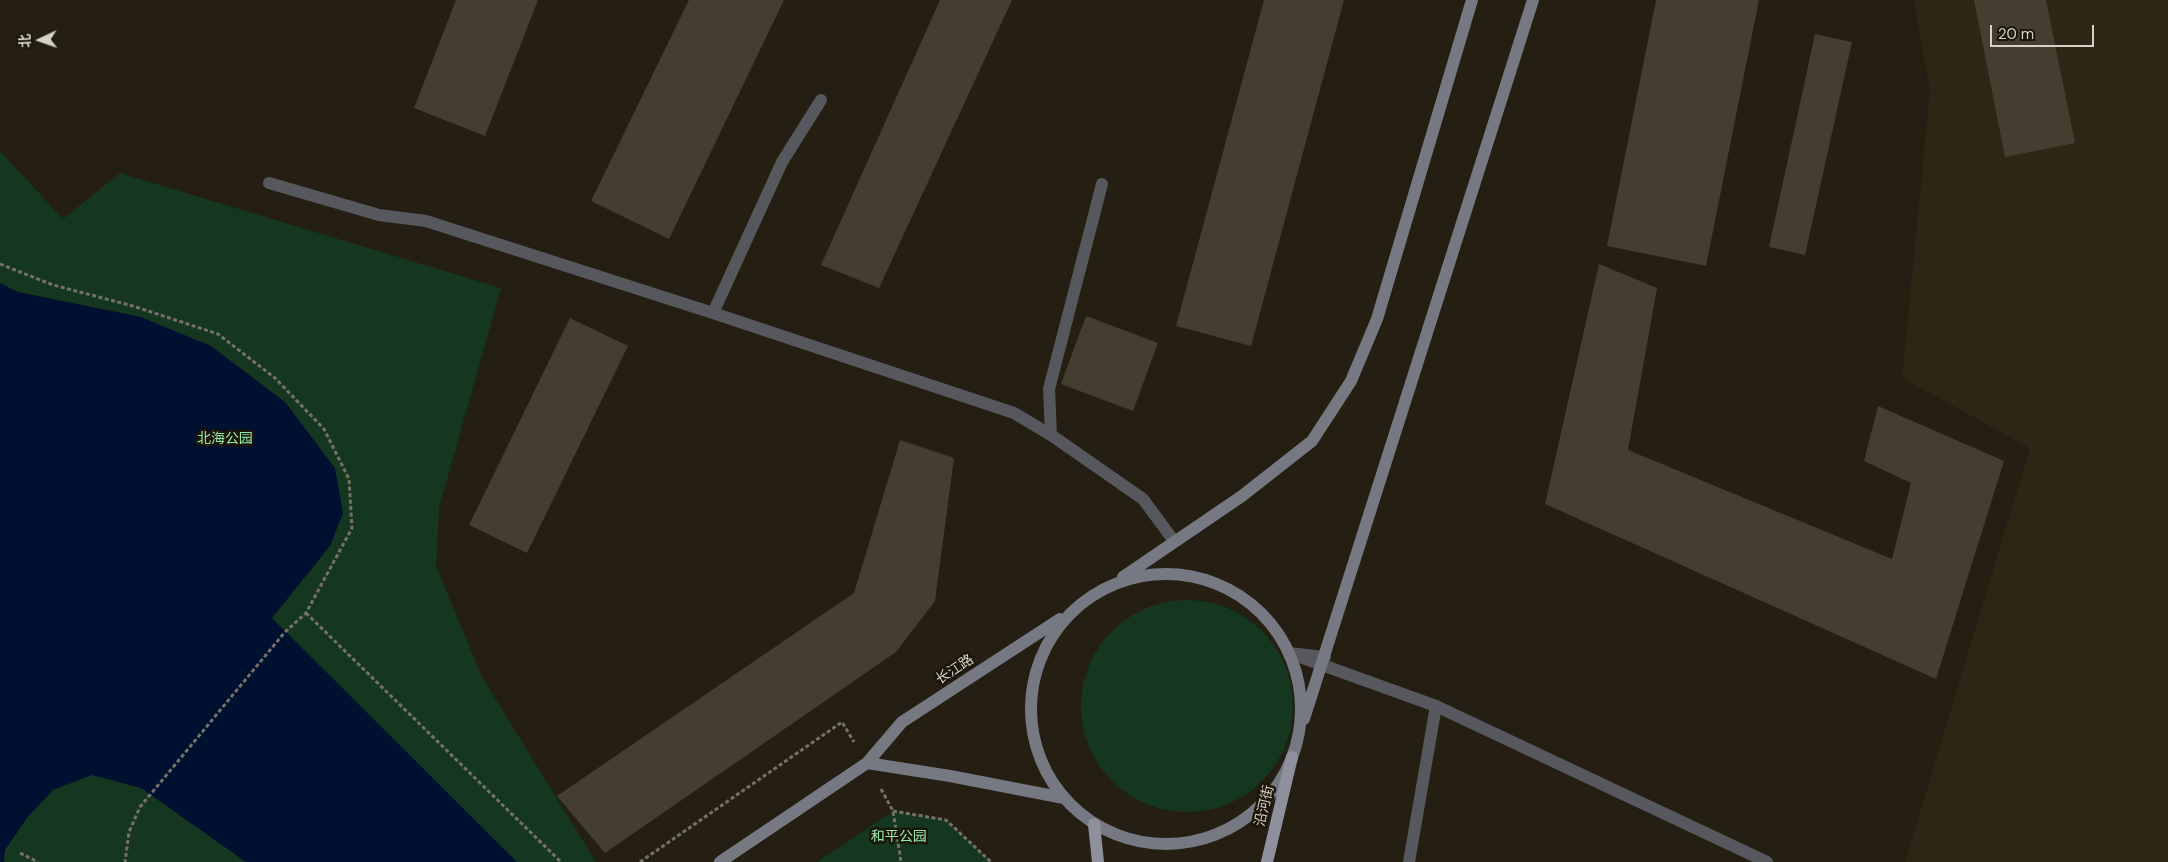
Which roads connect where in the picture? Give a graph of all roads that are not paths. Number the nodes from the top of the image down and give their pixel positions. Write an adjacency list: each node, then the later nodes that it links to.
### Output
1 (1472, 0): 8 (main road)
2 (1533, 0): 12 (main road)
3 (821, 100): 6 (street)
4 (269, 183): 6 (street)
5 (1102, 184): 7 (street)
6 (713, 312): 7 (street)
7 (1051, 435): 8 (street)
8 (1174, 542): 9 (main road)
9 (1111, 585): 10 (main road); 11 (main road)
10 (1069, 614): 15 (main road, 长江路); 16 (main road)
11 (1289, 653): 12 (street); 14 (main road)
12 (1323, 661): 13 (street); 14 (main road)
13 (1436, 706): 21 (street); 22 (street)
14 (1292, 757): 17 (main road); 20 (main road, 沿河街)
15 (867, 763): 16 (main road); 18 (main road, 长江路)
16 (1064, 798): 17 (main road)
17 (1094, 824): 19 (main road)
18 (720, 862)
19 (1098, 862)
20 (1267, 862)
21 (1409, 862)
22 (1767, 862)

